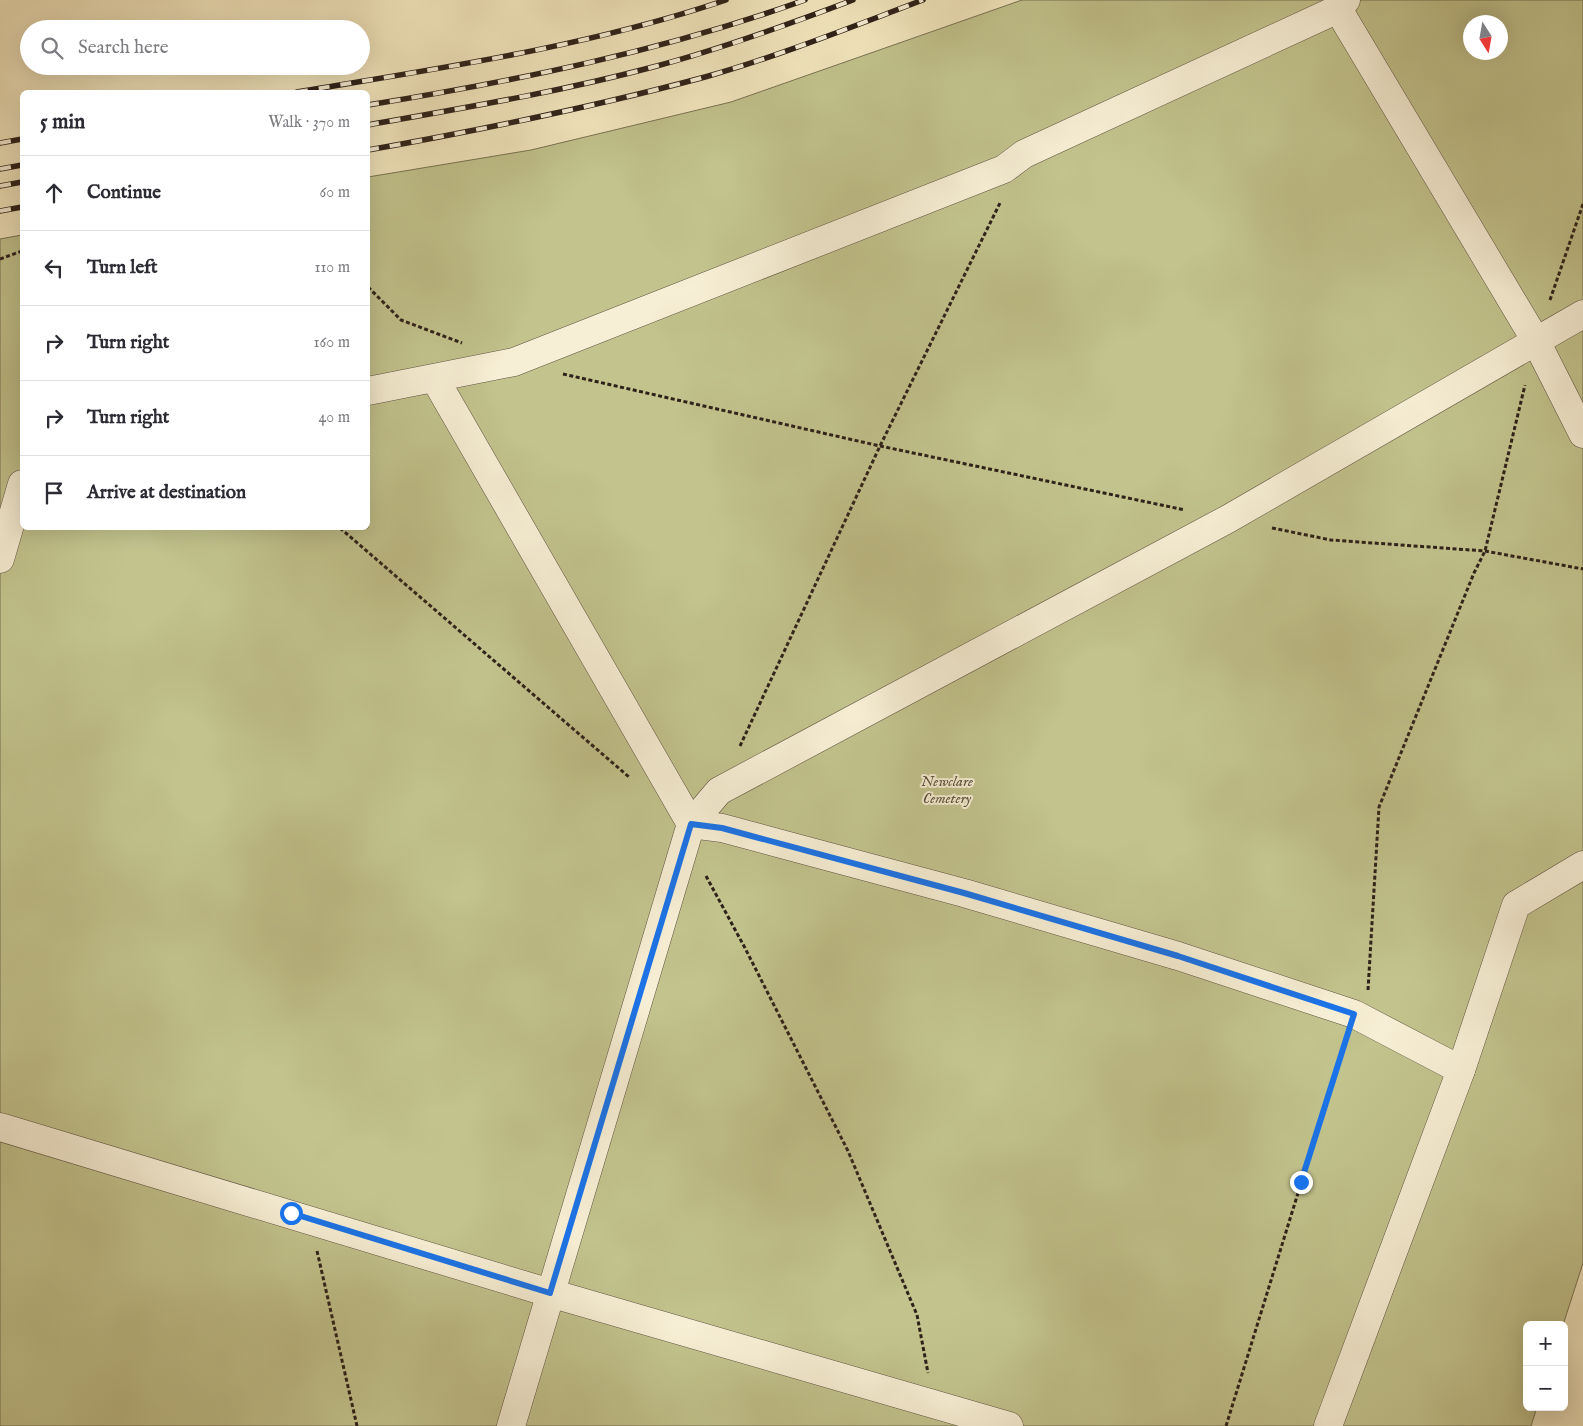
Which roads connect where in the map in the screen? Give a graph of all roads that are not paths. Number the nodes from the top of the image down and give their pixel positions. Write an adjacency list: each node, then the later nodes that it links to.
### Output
1 (1342, 5): 3 (lane); 4 (lane)
2 (1583, 314): 3 (lane)
3 (1536, 341): 6 (lane); 9 (lane)
4 (435, 379): 5 (lane); 9 (lane)
5 (370, 391)
6 (1583, 434)
7 (20, 491): 8 (lane)
8 (0, 559)
9 (689, 832): 11 (lane); 13 (lane)
10 (1583, 865): 11 (lane)
11 (1461, 1070): 16 (lane)
12 (0, 1127): 13 (lane)
13 (550, 1293): 14 (lane); 15 (lane)
14 (511, 1426)
15 (1009, 1426)
16 (1328, 1426)

